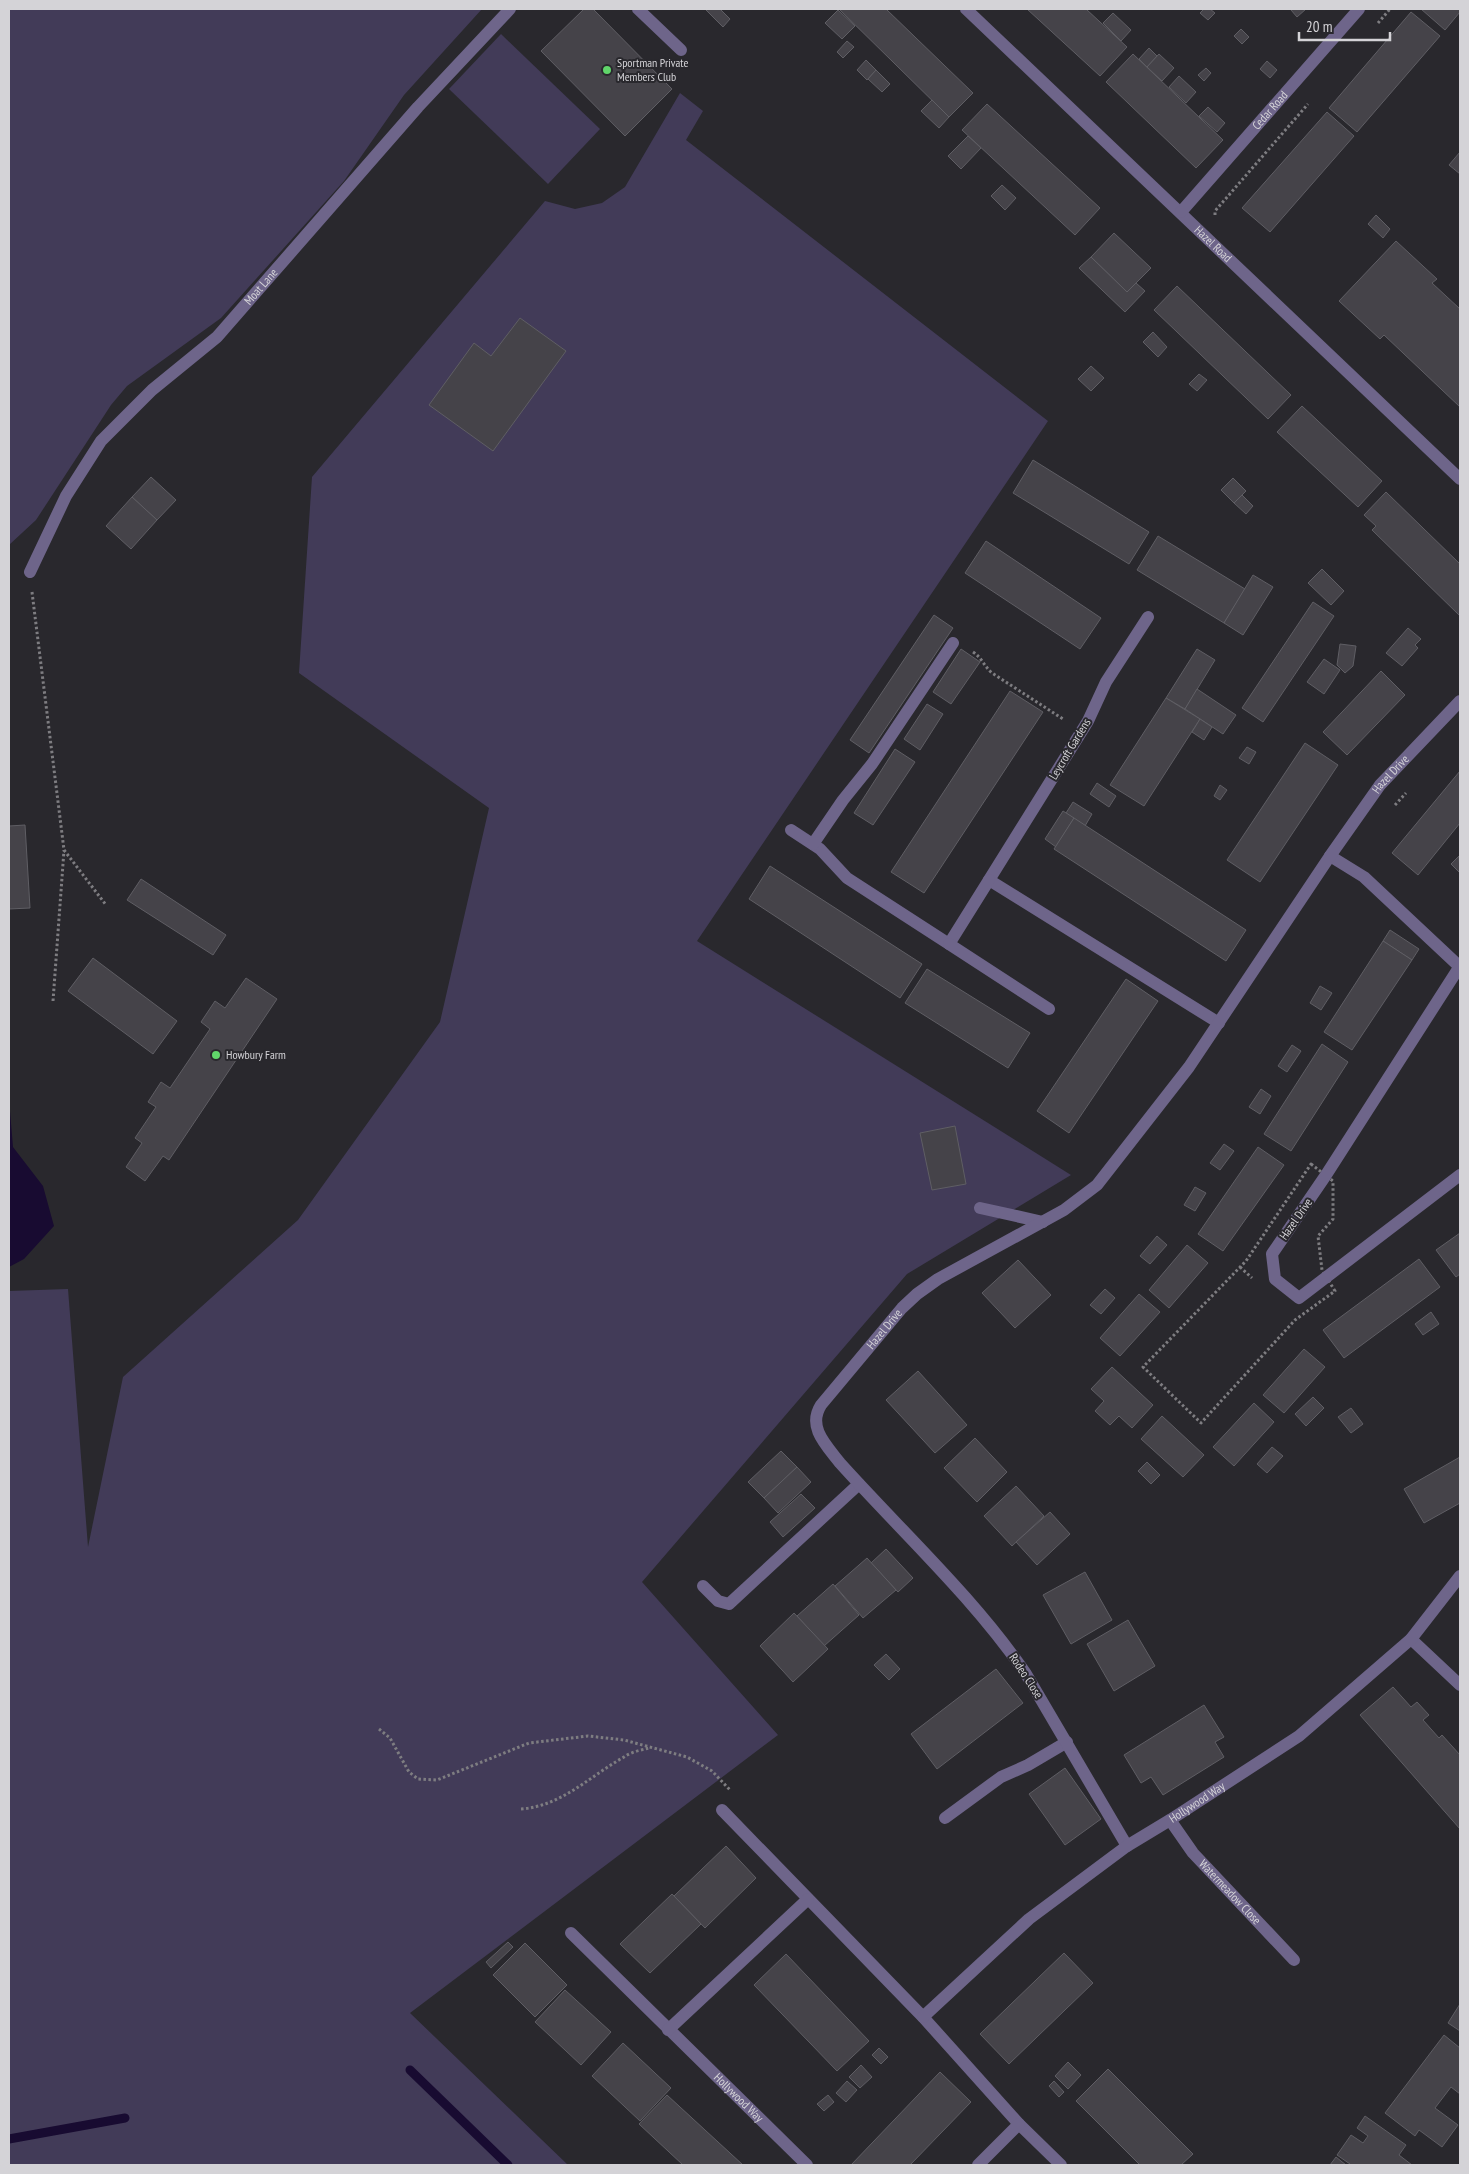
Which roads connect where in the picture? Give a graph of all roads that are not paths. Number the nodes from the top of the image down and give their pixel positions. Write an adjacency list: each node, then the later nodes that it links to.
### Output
1 (510, 9): 8 (street, Moat Lane)
2 (638, 9): 5 (street)
3 (966, 9): 6 (street, Hazel Road)
4 (1359, 9): 6 (street, Cedar Road)
5 (681, 50)
6 (1181, 212): 7 (street, Hazel Road)
7 (1460, 479)
8 (30, 572)
9 (1148, 617): 15 (street, Leycroft Gardens)
10 (953, 643): 13 (street)
11 (1460, 701): 14 (street, Hazel Drive)
12 (792, 830): 13 (street)
13 (814, 844): 16 (street)
14 (1330, 856): 17 (street, Hazel Drive); 19 (street, Hazel Drive)
15 (988, 880): 16 (street, Leycroft Gardens); 19 (street)
16 (949, 944): 18 (street)
17 (1460, 966): 20 (street, Hazel Drive)
18 (1049, 1009)
19 (1219, 1023): 22 (street, Hazel Drive)
20 (1460, 1175)
21 (980, 1208): 22 (street)
22 (1043, 1222): 23 (street, Hazel Drive)
23 (859, 1484): 25 (street); 26 (street, Hazel Drive)
24 (1460, 1576): 27 (street, Hollywood Way)
25 (703, 1586)
26 (980, 1613): 29 (street, Rodeo Close)
27 (1411, 1639): 28 (street); 32 (street, Hollywood Way)
28 (1460, 1685)
29 (1067, 1742): 31 (street); 33 (street, Rodeo Close)
30 (722, 1810): 34 (street)
31 (944, 1818)
32 (1170, 1820): 33 (street, Hollywood Way); 36 (street, Watermeadow Close)
33 (1127, 1846): 37 (street, Hollywood Way)
34 (808, 1899): 37 (street); 38 (street)
35 (570, 1933): 38 (street, Hollywood Way)
36 (1294, 1960)
37 (922, 2017): 39 (street)
38 (668, 2030): 40 (street, Hollywood Way)
39 (1019, 2124): 41 (street); 42 (street)
40 (808, 2165)
41 (978, 2165)
42 (1061, 2165)

